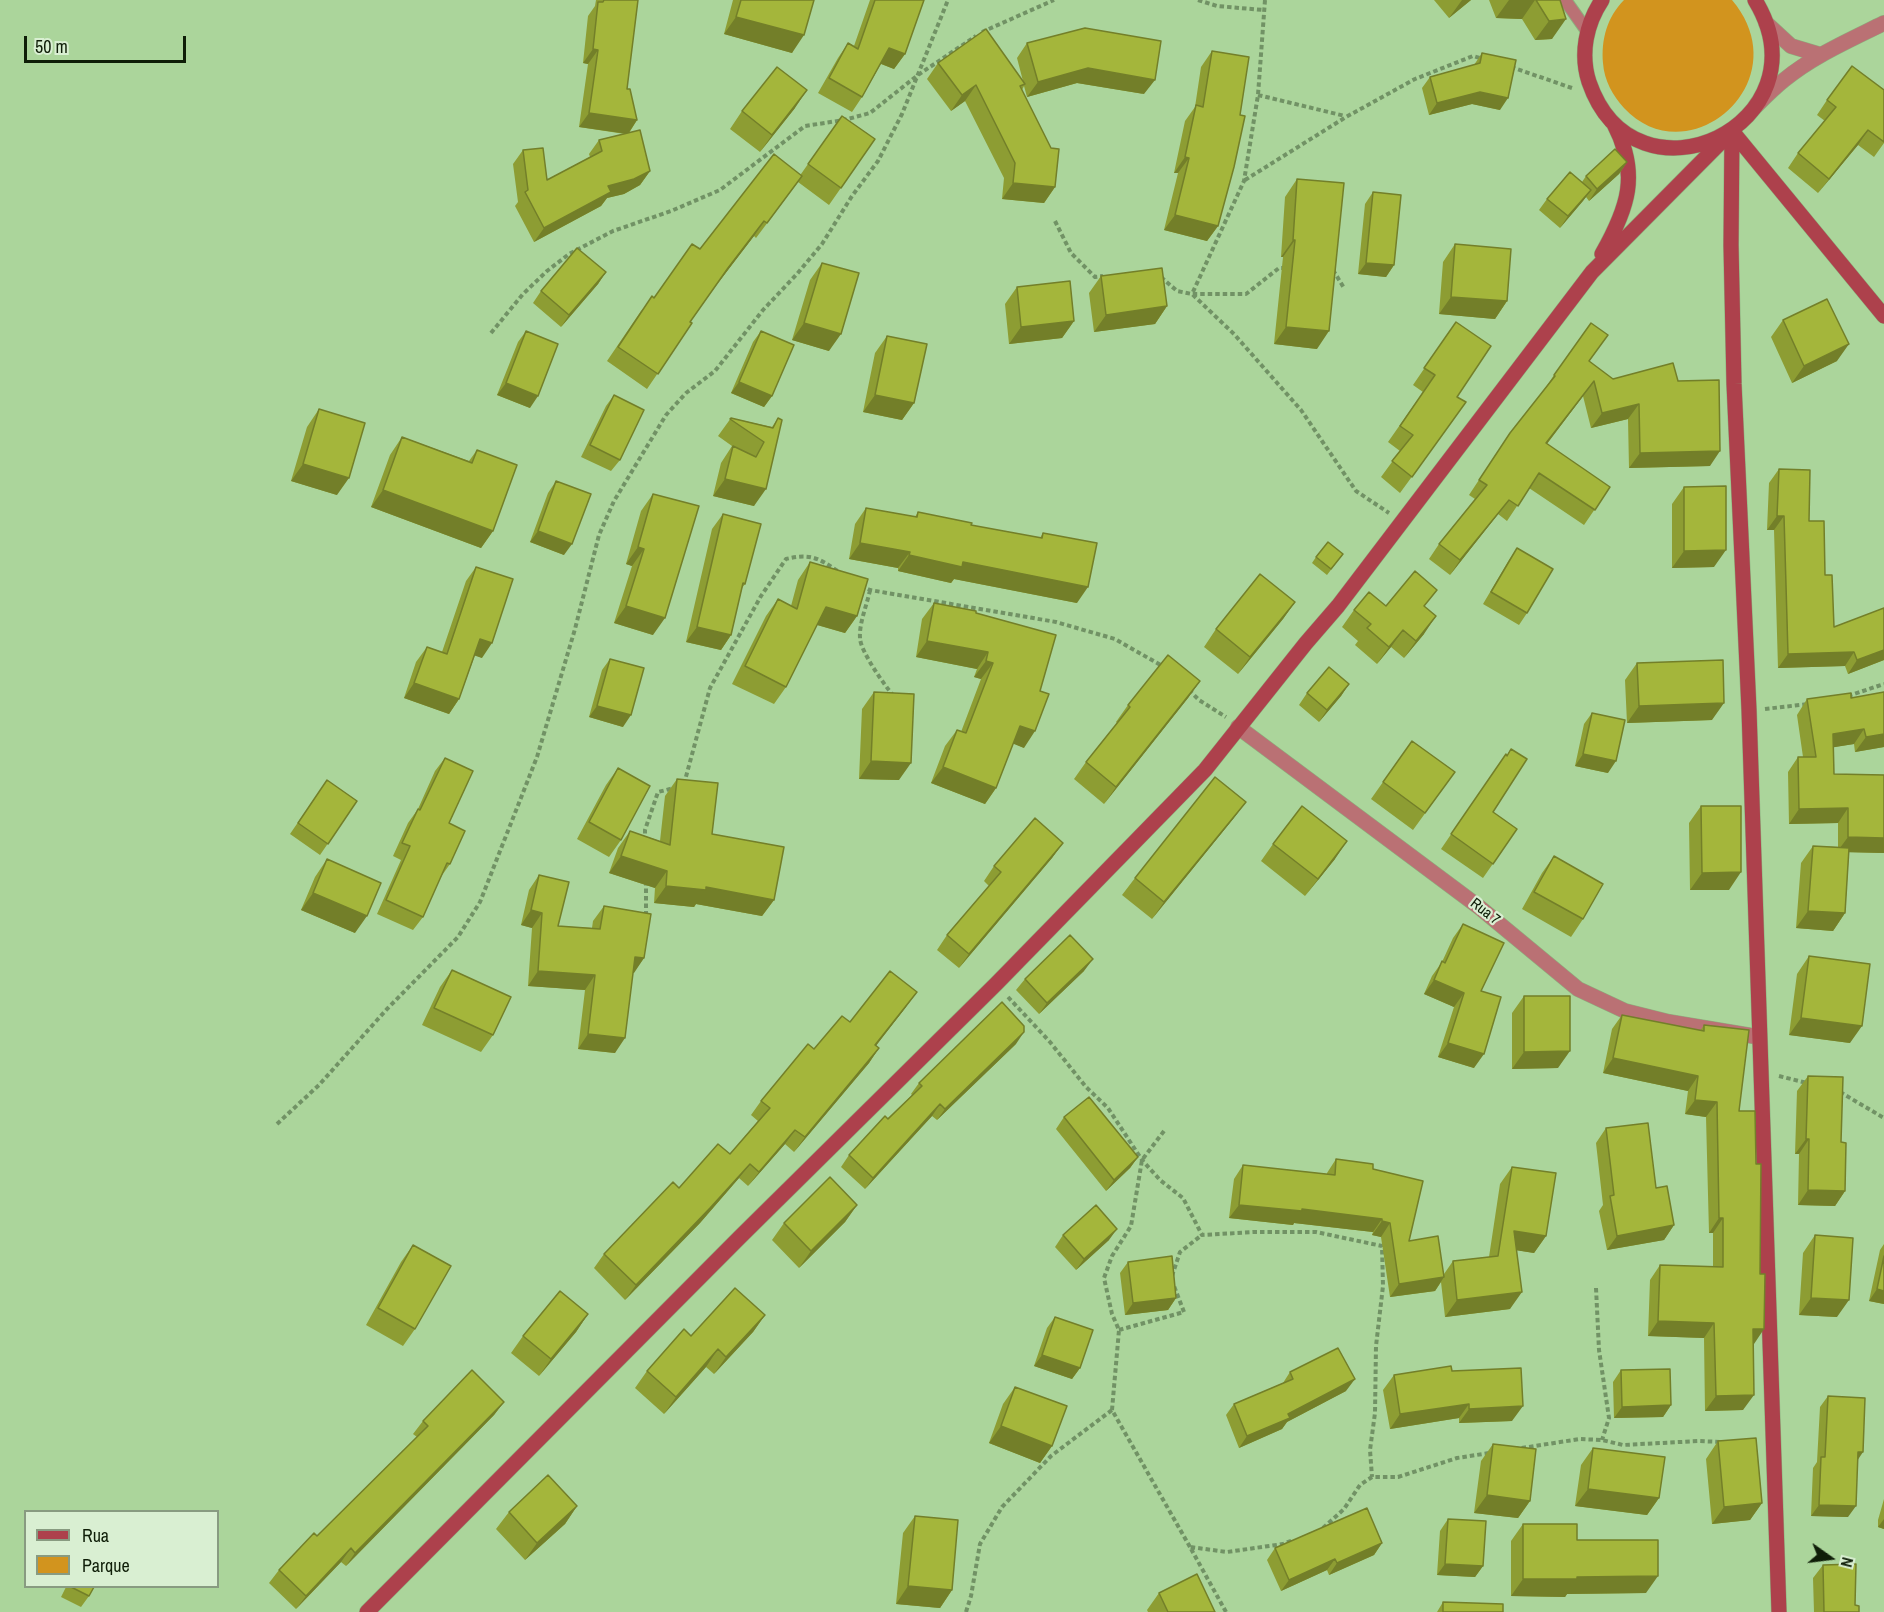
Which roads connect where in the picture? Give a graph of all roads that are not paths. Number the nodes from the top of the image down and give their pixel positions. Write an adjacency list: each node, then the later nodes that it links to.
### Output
1 (1565, 0): 5 (lane)
2 (1602, 0): 5 (main road)
3 (1760, 9): 6 (street); 7 (main road)
4 (1884, 23): 6 (street)
5 (1587, 31): 8 (main road)
6 (1821, 56): 7 (street)
7 (1756, 106): 9 (main road)
8 (1612, 121): 9 (main road); 10 (main road)
9 (1732, 131): 10 (main road); 11 (main road); 13 (main road)
10 (1592, 272): 12 (main road)
11 (1884, 316)
12 (1238, 727): 13 (street, Rua 7); 14 (main road)
13 (1759, 1037): 15 (main road)
14 (367, 1612)
15 (1779, 1612)

